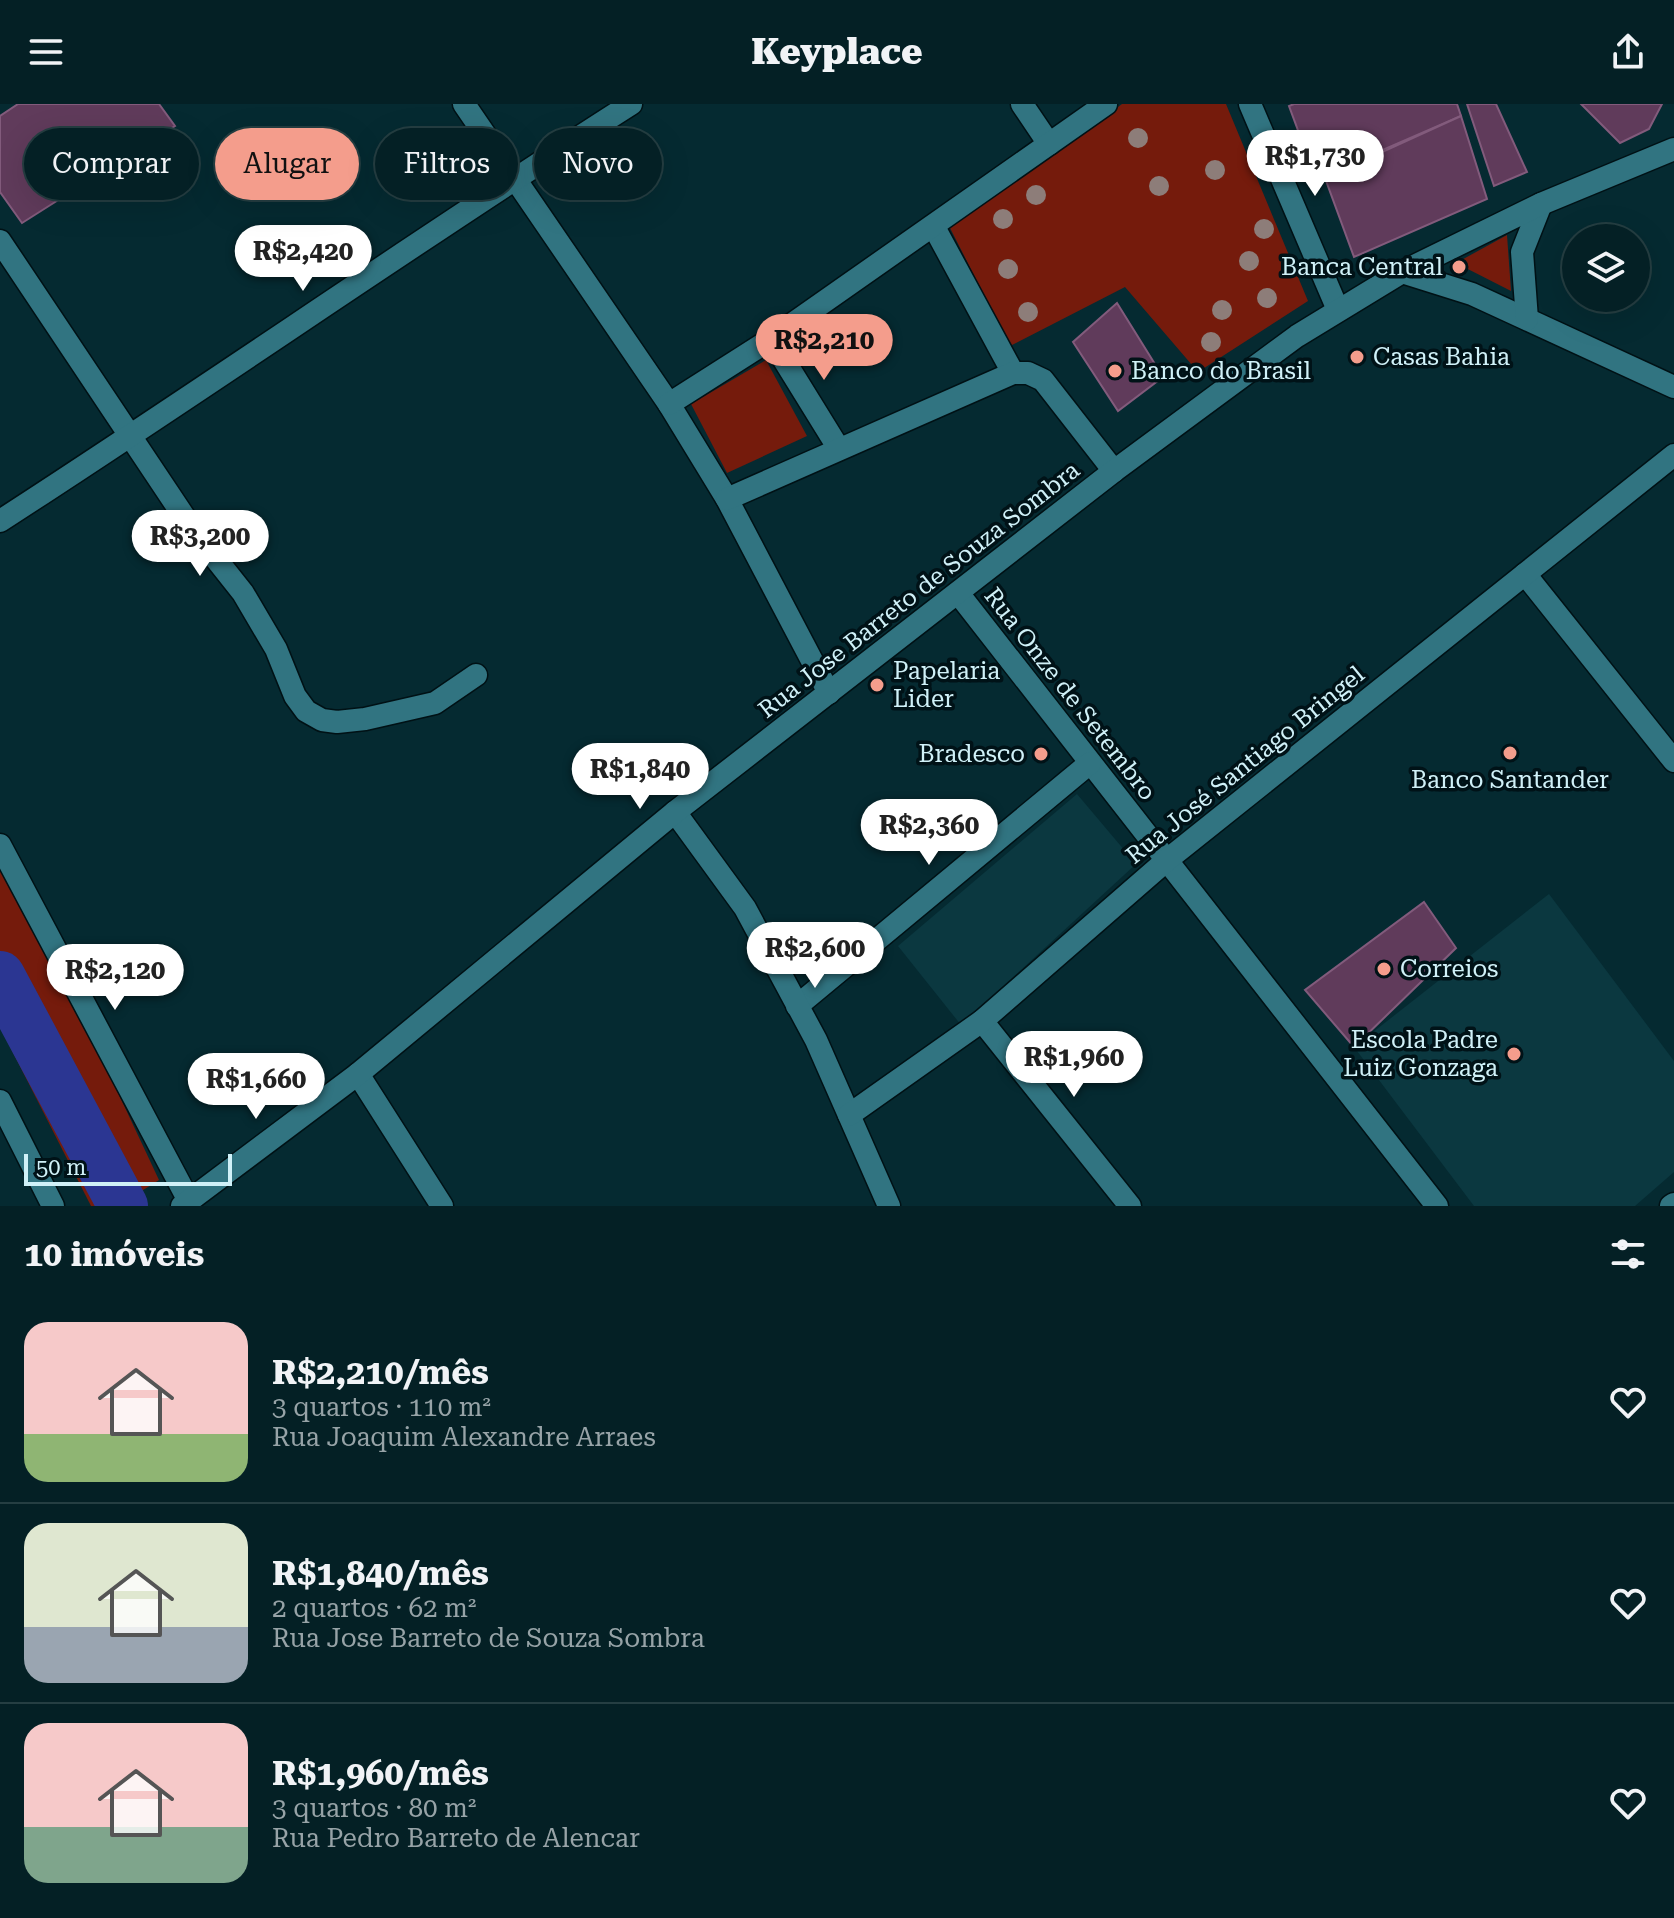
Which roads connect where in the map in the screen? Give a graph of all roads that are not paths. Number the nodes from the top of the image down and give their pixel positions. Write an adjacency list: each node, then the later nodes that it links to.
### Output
1 (464, 104): 6 (street)
2 (631, 104): 9 (street)
3 (1022, 104): 7 (street)
4 (1106, 104): 7 (street)
5 (1250, 104): 16 (street)
6 (481, 128)
7 (1049, 144): 13 (street)
8 (1674, 149): 12 (street, Rua Jose Barreto de Souza Sombra)
9 (518, 176)
10 (518, 182): 21 (street)
11 (482, 200): 22 (street)
12 (1541, 204): 15 (street, Rua Jose Barreto de Souza Sombra); 17 (street)
13 (934, 227): 18 (street); 19 (street)
14 (0, 241): 22 (street)
15 (1402, 272): 16 (street, Rua Jose Barreto de Souza Sombra); 17 (street)
16 (1338, 310): 25 (street, Rua Jose Barreto de Souza Sombra)
17 (1527, 319): 20 (street)
18 (771, 339): 21 (street); 23 (street)
19 (1013, 373): 23 (street); 25 (street)
20 (1674, 387)
21 (669, 404): 26 (street)
22 (131, 436): 27 (street); 30 (street)
23 (839, 449): 26 (street)
24 (1674, 455): 28 (street, Rua José Santiago Bringel)
25 (1114, 471): 29 (street, Rua Jose Barreto de Souza Sombra)
26 (727, 499): 31 (street)
27 (0, 521)
28 (1525, 574): 32 (street); 36 (street, Rua José Santiago Bringel)
29 (958, 593): 31 (street, Rua Jose Barreto de Souza Sombra); 33 (street, Rua Onze de Setembro)
30 (476, 675)
31 (829, 693): 34 (street, Rua Jose Barreto de Souza Sombra)
32 (1674, 761)
33 (1090, 763): 36 (street, Rua Onze de Setembro); 37 (street)
34 (675, 812): 37 (street); 39 (street, Rua Jose Barreto de Souza Sombra)
35 (0, 845): 42 (street)
36 (1167, 860): 38 (street, Rua José Santiago Bringel); 47 (street, Rua Onze de Setembro)
37 (797, 1006): 41 (street)
38 (982, 1021): 41 (street, Rua José Santiago Bringel); 46 (street)
39 (358, 1074): 42 (street, Rua Jose Barreto de Souza Sombra); 44 (street)
40 (0, 1101): 43 (street)
41 (849, 1115): 45 (street)
42 (185, 1204)
43 (53, 1206)
44 (442, 1206)
45 (889, 1206)
46 (1130, 1206)
47 (1437, 1206)

